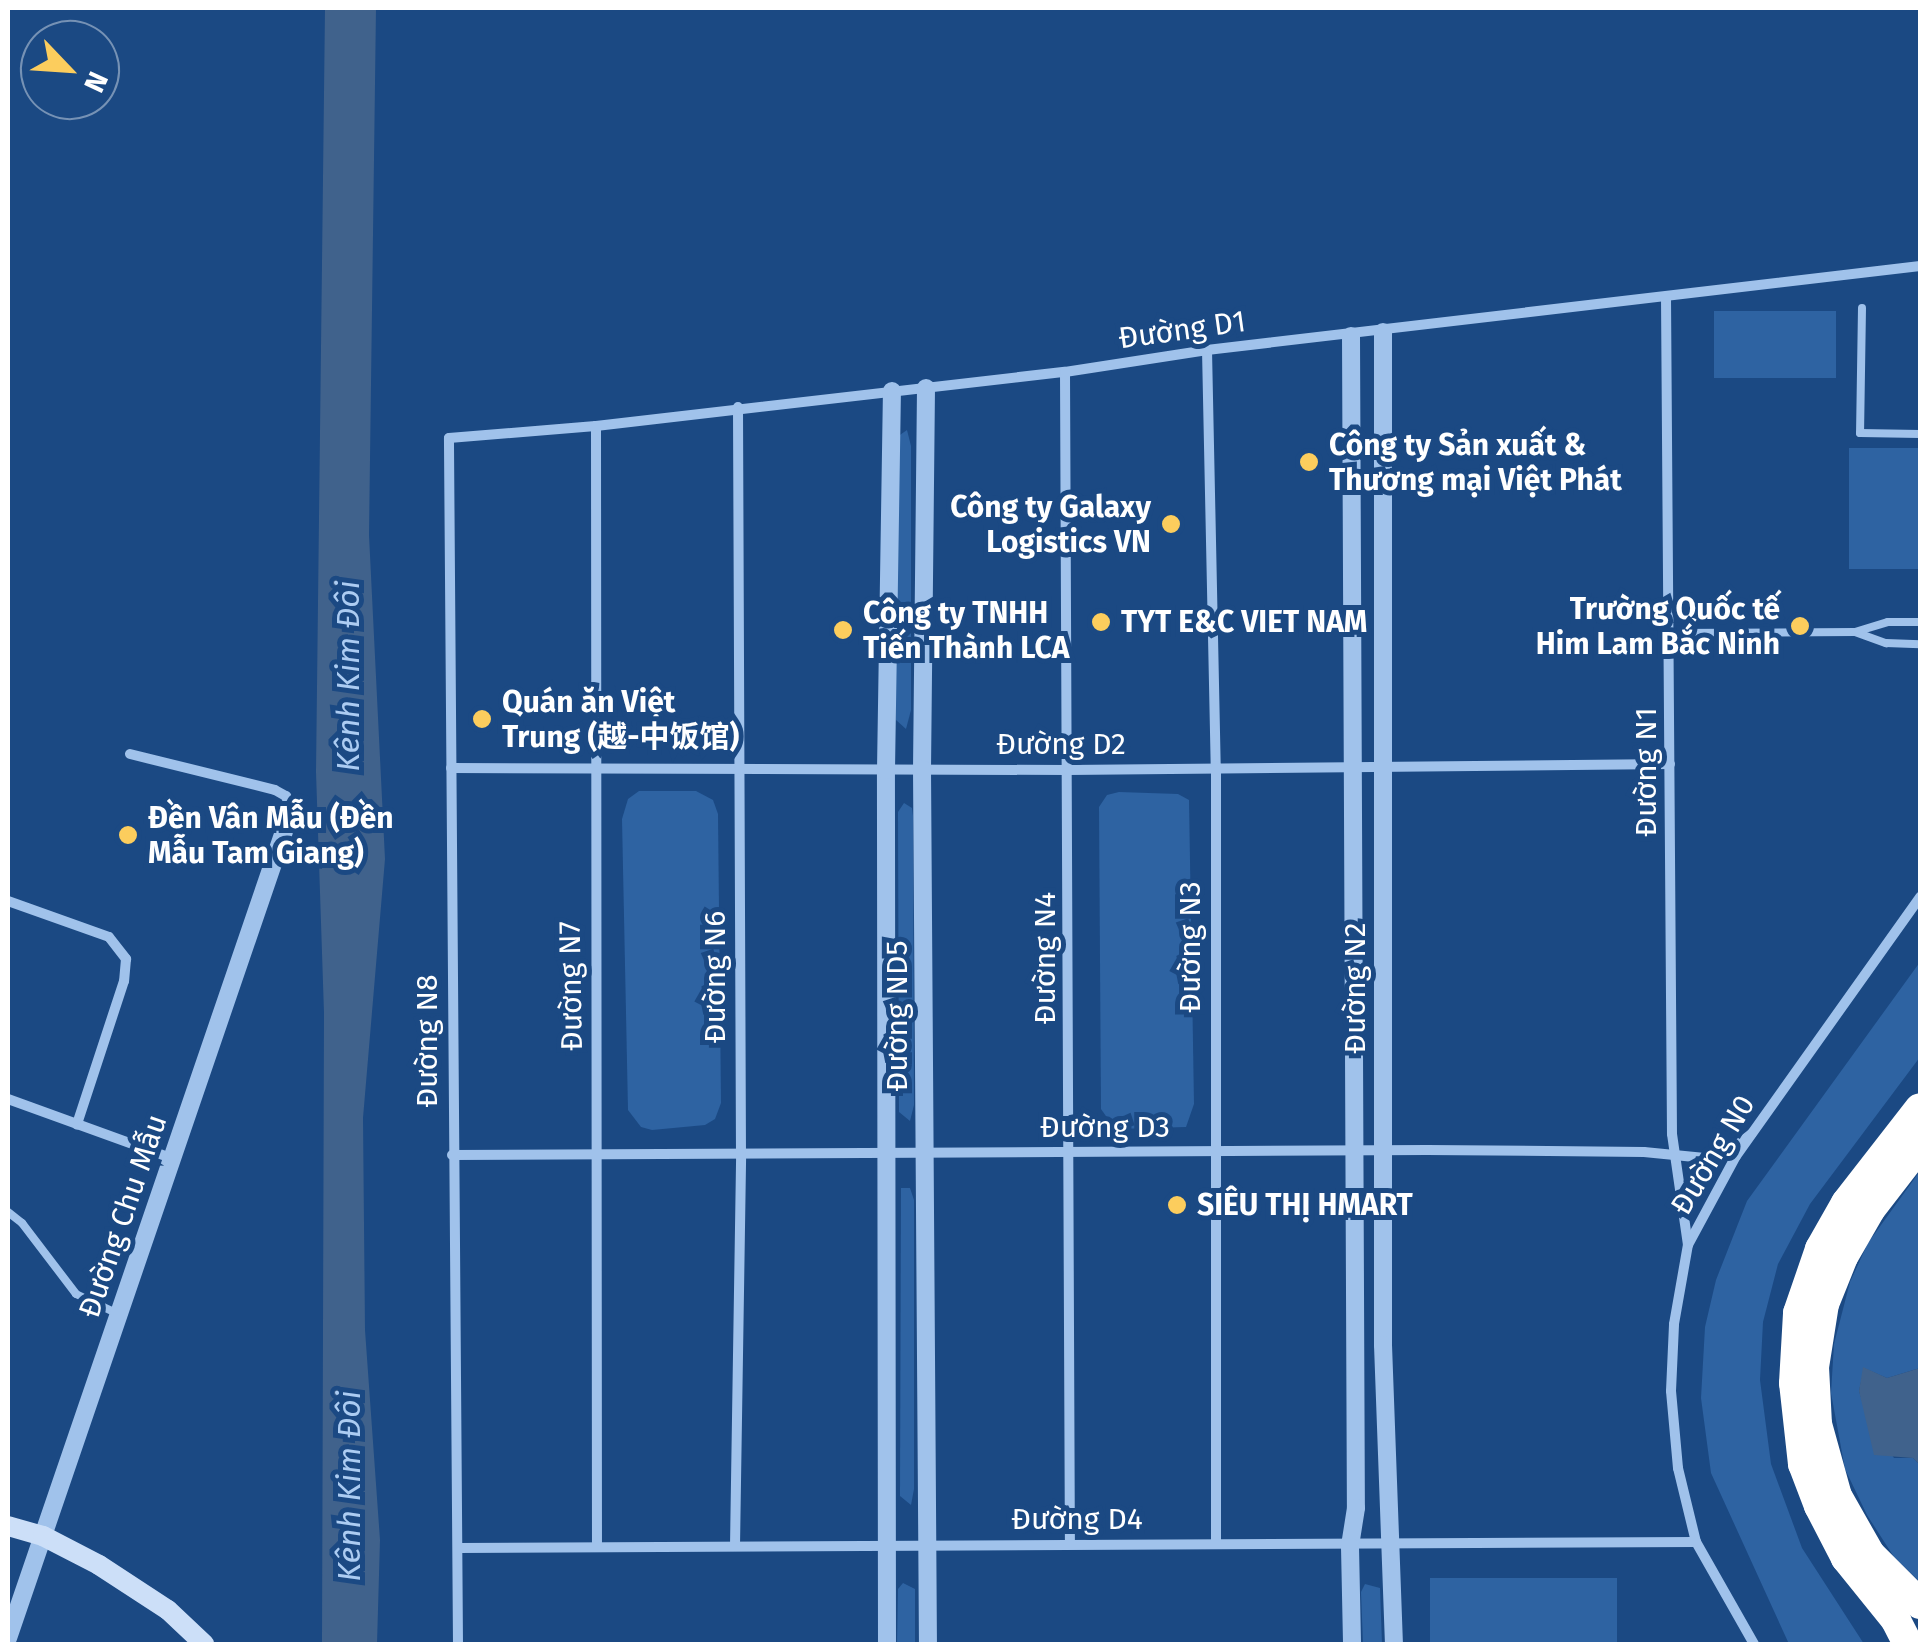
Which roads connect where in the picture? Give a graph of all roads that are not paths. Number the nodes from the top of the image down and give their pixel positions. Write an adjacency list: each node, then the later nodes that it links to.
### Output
1 (1920, 266): 2 (street, Đường D1)
2 (1666, 297): 4 (street, Đường D1); 18 (street, Đường N1)
3 (1862, 308): 12 (lane)
4 (1383, 332): 5 (street, Đường D1); 14 (street, Đường N2)
5 (1351, 336): 6 (street, Đường D1); 15 (street, Đường N2)
6 (1207, 350): 7 (street, Đường D1); 24 (street, Đường N3)
7 (1065, 372): 8 (street, Đường D1); 30 (street, Đường N4)
8 (926, 388): 9 (street, Đường D1); 28 (street, Đường ND5)
9 (892, 391): 10 (street, Đường D1); 29 (street, Đường ND5)
10 (738, 407): 11 (street, Đường D1); 26 (street, Đường N6)
11 (596, 426): 13 (street, Đường D1); 25 (street, Đường N7)
12 (1920, 434)
13 (449, 438): 27 (street, Đường N8)
14 (1385, 547): 15 (street); 22 (street, Đường N2)
15 (1352, 548): 21 (street, Đường N2)
16 (1920, 622): 17 (lane)
17 (1855, 632): 18 (lane); 19 (lane)
18 (1671, 633): 23 (street, Đường N1)
19 (1920, 644)
20 (130, 754): 31 (street)
21 (1354, 764): 22 (street, Đường D2); 24 (street, Đường D2); 35 (street, Đường N2)
22 (1386, 764): 23 (street, Đường D2); 34 (street, Đường N2)
23 (1670, 764): 49 (street, Đường N1)
24 (1216, 766): 30 (street, Đường D2); 44 (street, Đường N3)
25 (594, 767): 26 (street, Đường D2); 27 (street, Đường D2); 46 (street, Đường N7)
26 (740, 767): 29 (street, Đường D2); 50 (street, Đường N6)
27 (451, 768): 45 (street, Đường N8)
28 (922, 769): 29 (street, Đường D2); 30 (street, Đường D2); 48 (street, Đường ND5)
29 (886, 770): 47 (street, Đường ND5)
30 (1068, 770): 43 (street, Đường N4)
31 (291, 811): 51 (street, Đường Chu Mẫu)
32 (1920, 897): 39 (street, Đường N0)
33 (8, 901): 38 (street)
34 (1382, 958): 35 (street); 42 (street, Đường N2)
35 (1355, 960): 41 (street, Đường N2)
36 (8, 1098): 38 (street)
37 (1920, 1108): 78 (highway)
38 (77, 1124): 51 (street)
39 (1751, 1134): 49 (street, Đường D3); 53 (street, Đường N0)
40 (1920, 1145): 69 (highway)
41 (1351, 1150): 42 (street, Đường D3); 44 (street, Đường D3); 55 (street, Đường N2)
42 (1384, 1150): 49 (street, Đường D3); 56 (street, Đường N2)
43 (1071, 1151): 44 (street, Đường D3); 48 (street, Đường D3); 63 (street, Đường N4)
44 (1214, 1152): 64 (street, Đường N3)
45 (452, 1154): 46 (street, Đường D3); 68 (street, Đường N8)
46 (598, 1154): 50 (street, Đường D3); 62 (street, Đường N7)
47 (887, 1154): 48 (street, Đường D3); 50 (street, Đường D3); 66 (street, Đường ND5)
48 (926, 1154): 67 (street, Đường ND5)
49 (1674, 1155): 53 (street, Đường N1)
50 (741, 1156): 65 (street, Đường N6)
51 (171, 1158): 54 (street, Đường Chu Mẫu)
52 (8, 1212): 54 (lane)
53 (1688, 1245): 61 (street, Đường N0)
54 (118, 1314): 58 (street, Đường Chu Mẫu)
55 (1354, 1344): 56 (street); 59 (street, Đường N2)
56 (1382, 1344): 60 (street, Đường N2)
57 (8, 1526): 58 (main road)
58 (43, 1536): 70 (street, Đường Chu Mẫu); 71 (main road)
59 (1350, 1542): 60 (street, Đường D4); 64 (street, Đường D4); 75 (street, Đường N2)
60 (1387, 1542): 61 (street, Đường D4); 76 (street, Đường N2)
61 (1696, 1542): 77 (street, Đường N0)
62 (597, 1544): 65 (street, Đường D4); 68 (street, Đường D4)
63 (1070, 1544): 64 (street, Đường D4); 67 (street, Đường D4)
64 (1216, 1544)
65 (735, 1546): 66 (street, Đường D4)
66 (886, 1546): 67 (street, Đường D4); 73 (street, Đường ND5)
67 (927, 1546): 74 (street, Đường ND5)
68 (458, 1548): 72 (street, Đường N8)
69 (1920, 1604)
70 (8, 1638)
71 (204, 1644)
72 (458, 1644)
73 (887, 1644)
74 (928, 1644)
75 (1352, 1644)
76 (1394, 1644)
77 (1754, 1644)
78 (1908, 1644)

